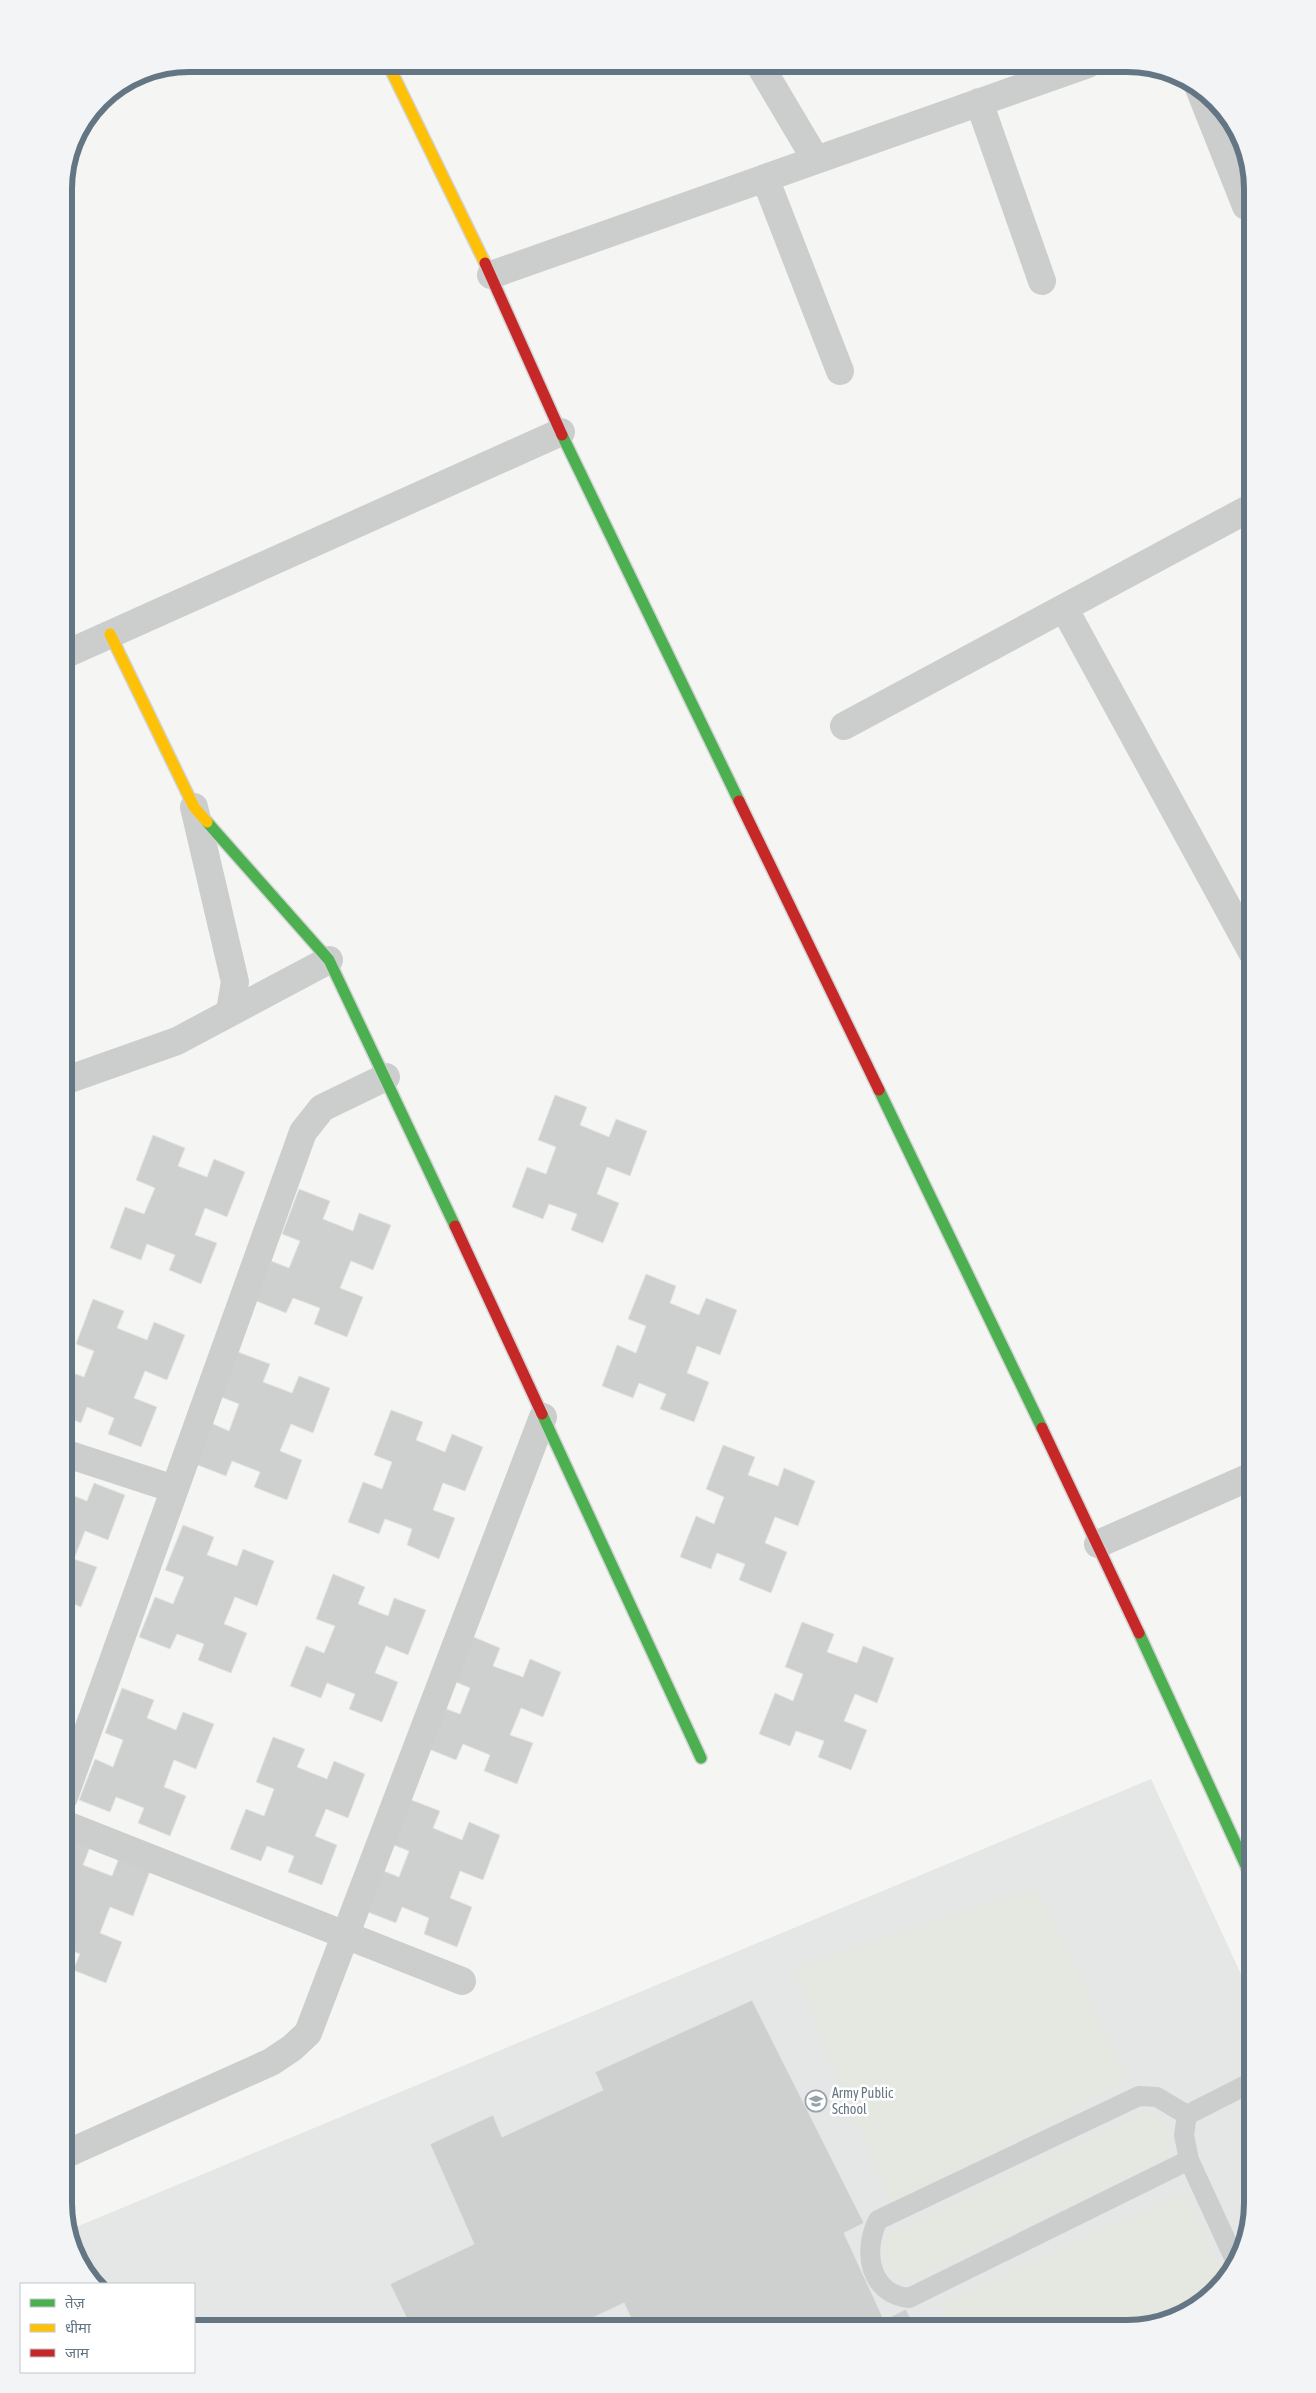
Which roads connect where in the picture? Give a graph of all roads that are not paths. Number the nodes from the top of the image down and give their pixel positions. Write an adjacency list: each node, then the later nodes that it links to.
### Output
1 (392, 72): 9 (street)
2 (764, 73): 6 (street)
3 (1063, 73): 4 (street)
4 (980, 102): 6 (street); 10 (street)
5 (1205, 104): 8 (street)
6 (816, 160): 7 (street)
7 (764, 178): 9 (street); 11 (street)
8 (1243, 198)
9 (491, 275): 12 (street)
10 (1042, 280)
11 (840, 371)
12 (561, 432): 15 (street); 28 (street)
13 (1243, 512): 14 (street)
14 (1064, 608): 17 (street); 19 (street)
15 (110, 634): 16 (street); 18 (street)
16 (73, 651)
17 (844, 726)
18 (194, 807): 20 (street); 21 (street)
19 (1243, 936)
20 (329, 960): 21 (street); 22 (street)
21 (230, 1011): 23 (street)
22 (386, 1077): 24 (street); 27 (street)
23 (73, 1078)
24 (543, 1417): 29 (street); 33 (street)
25 (73, 1457): 27 (street)
26 (1243, 1480): 28 (street)
27 (174, 1489): 30 (street)
28 (1098, 1544): 32 (street)
29 (701, 1758)
30 (73, 1772)
31 (73, 1828): 33 (street)
32 (1243, 1859)
33 (346, 1936): 34 (street); 37 (street)
34 (462, 1981)
35 (1243, 2087): 36 (lane)
36 (1187, 2115): 38 (lane); 38 (lane)
37 (73, 2151)
38 (1190, 2160): 39 (lane)
39 (1232, 2253)

